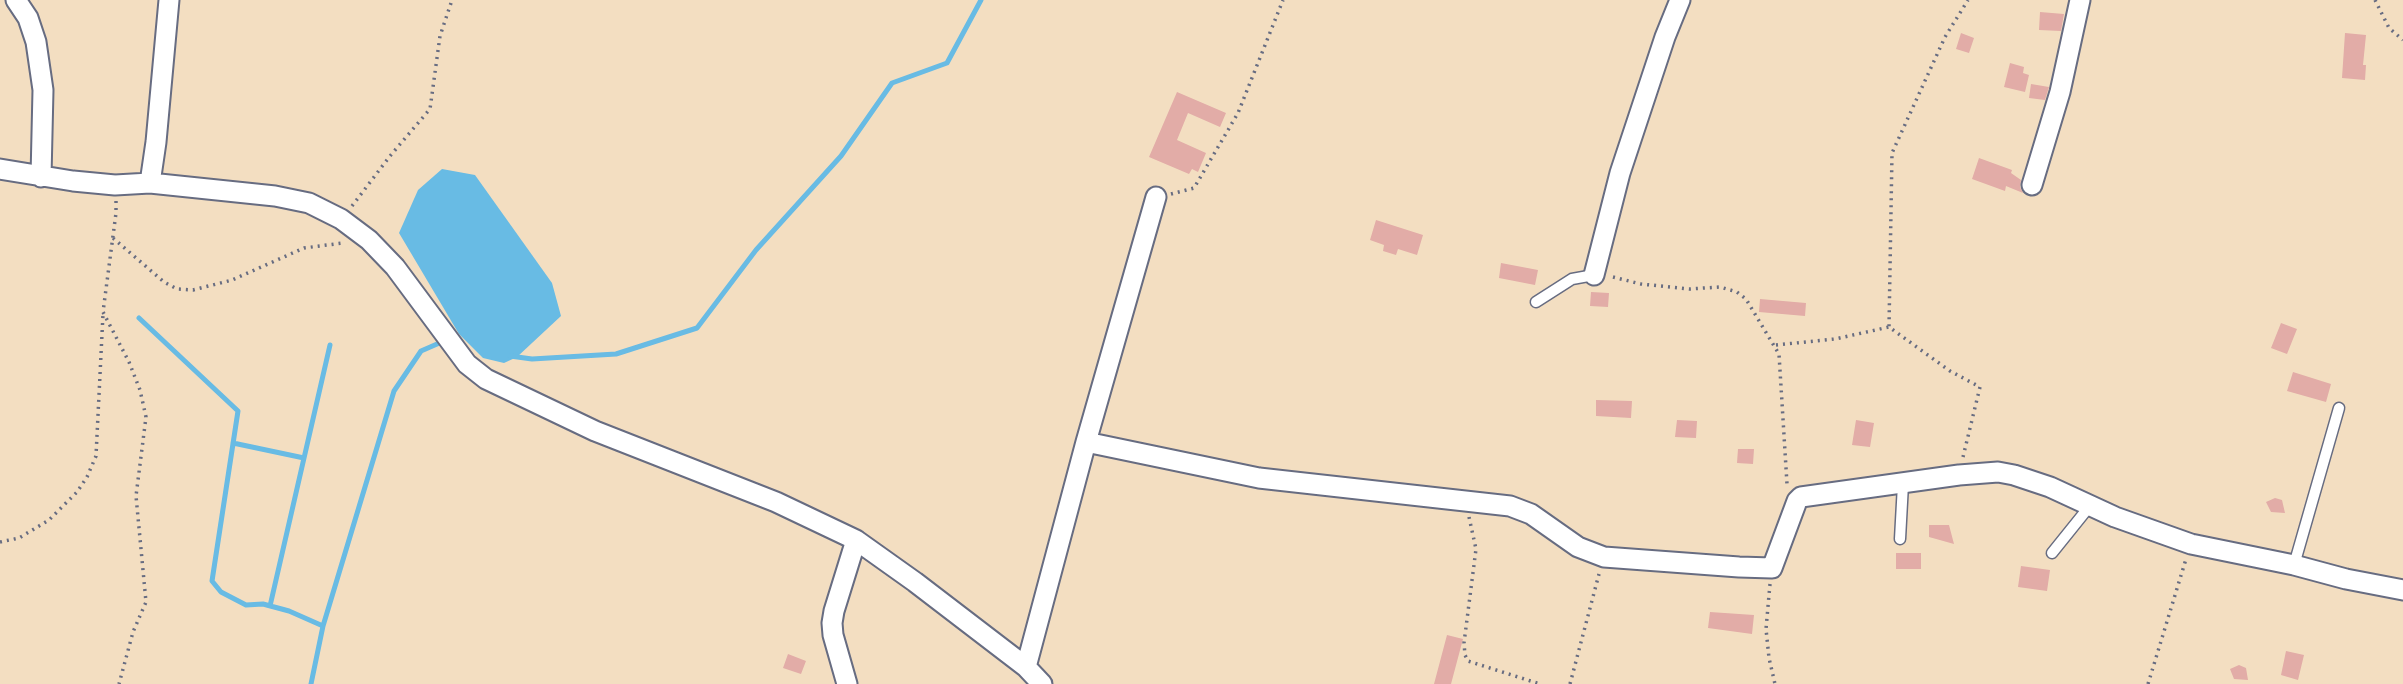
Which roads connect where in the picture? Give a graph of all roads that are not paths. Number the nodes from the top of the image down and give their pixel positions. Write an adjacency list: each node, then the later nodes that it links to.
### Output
1 (16, 0): 6 (street)
2 (169, 0): 7 (street)
3 (1680, 0): 10 (street)
4 (2080, 0): 8 (street)
5 (0, 169): 6 (street)
6 (41, 177): 7 (street)
7 (150, 183): 17 (street)
8 (2032, 185)
9 (1156, 197): 13 (street)
10 (1594, 275): 11 (lane)
11 (1536, 302)
12 (2339, 408): 19 (lane)
13 (1086, 442): 14 (street); 21 (street)
14 (1903, 484): 15 (street); 16 (lane)
15 (2090, 507): 18 (lane); 19 (street)
16 (1900, 539)
17 (856, 540): 21 (street); 22 (street)
18 (2052, 553)
19 (2294, 565): 20 (street)
20 (2403, 590)
21 (1026, 667): 23 (street)
22 (847, 684)
23 (1042, 684)

